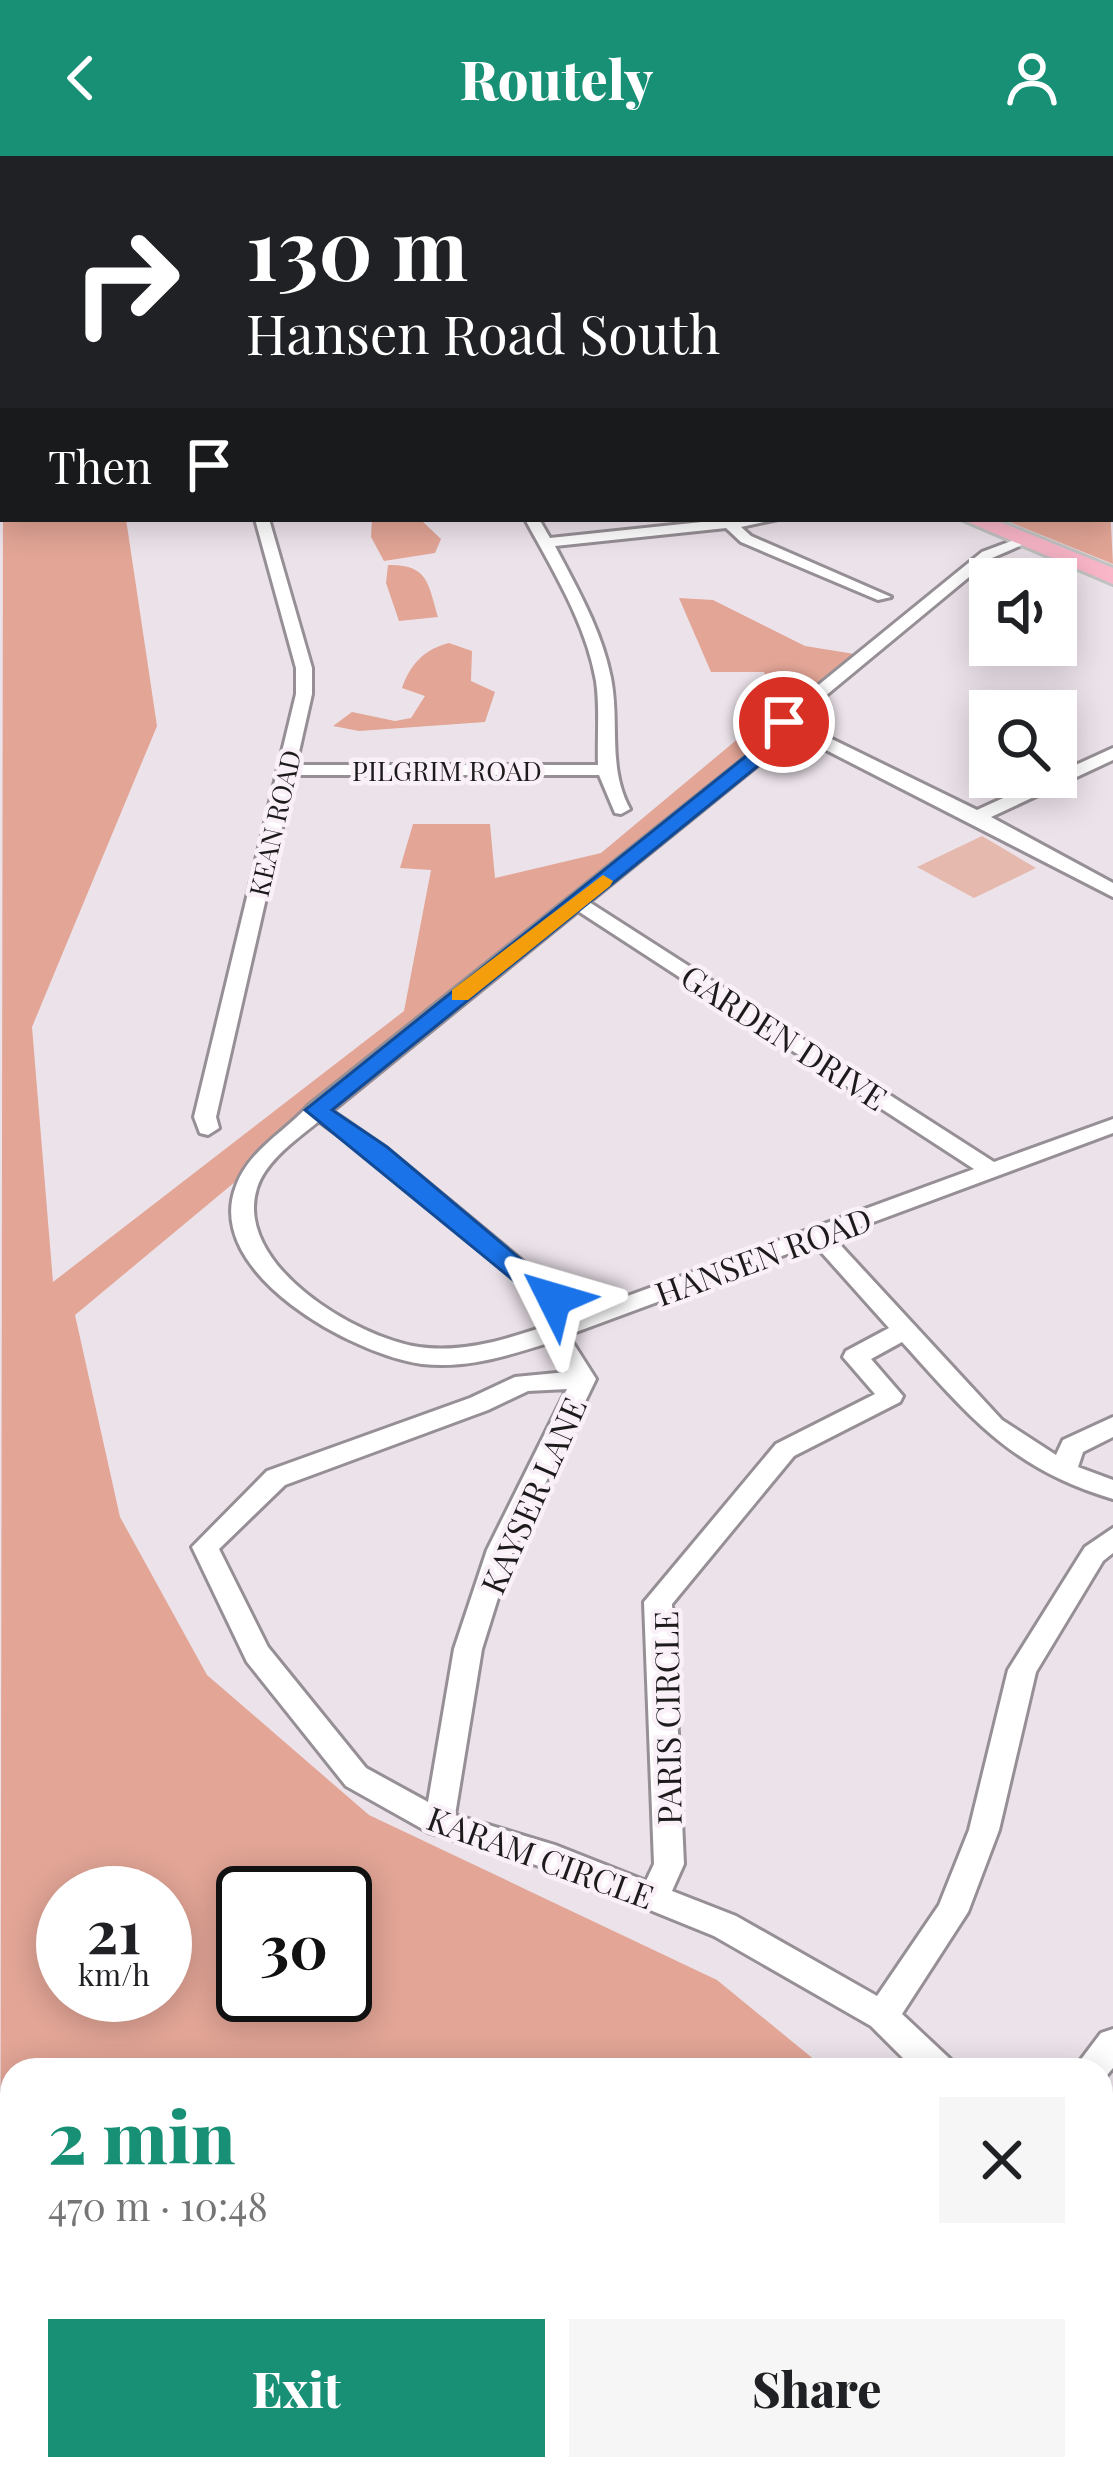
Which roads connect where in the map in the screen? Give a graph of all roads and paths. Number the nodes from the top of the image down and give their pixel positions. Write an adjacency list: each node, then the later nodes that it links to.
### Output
1 (263, 522): 12 (street, KEAN ROAD)
2 (534, 522): 7 (street)
3 (754, 522): 5 (street)
4 (980, 522): 6 (main road)
5 (732, 526): 7 (street); 9 (street)
6 (1024, 541): 8 (main road); 10 (street, HANSEN ROAD)
7 (545, 543): 13 (street)
8 (1113, 577)
9 (883, 597)
10 (784, 722): 15 (street); 17 (street, HANSEN ROAD)
11 (1113, 753): 15 (street)
12 (286, 770): 13 (street, PILGRIM ROAD); 20 (street, KEAN ROAD)
13 (607, 770): 14 (street)
14 (621, 809)
15 (976, 817): 16 (street)
16 (1113, 891)
17 (577, 902): 18 (street, HANSEN ROAD); 21 (street, GARDEN DRIVE)
18 (317, 1110): 23 (street); 23 (street, HANSEN ROAD)
19 (1113, 1126): 21 (street, HANSEN ROAD)
20 (208, 1128)
21 (992, 1171): 22 (street, HANSEN ROAD)
22 (818, 1235): 23 (street, HANSEN ROAD); 24 (street)
23 (567, 1327): 25 (street)
24 (906, 1330): 27 (street); 31 (street, PARIS CIRCLE)
25 (584, 1378): 30 (street, KAYSER LANE); 30 (street, KARAM CIRCLE)
26 (1113, 1426): 27 (street)
27 (1063, 1472): 28 (street)
28 (1113, 1490)
29 (1113, 1538): 32 (street)
30 (439, 1823): 31 (street, KARAM CIRCLE)
31 (654, 1898): 32 (street, KARAM CIRCLE)
32 (882, 2016): 33 (street, KARAM CIRCLE)
33 (926, 2058)

